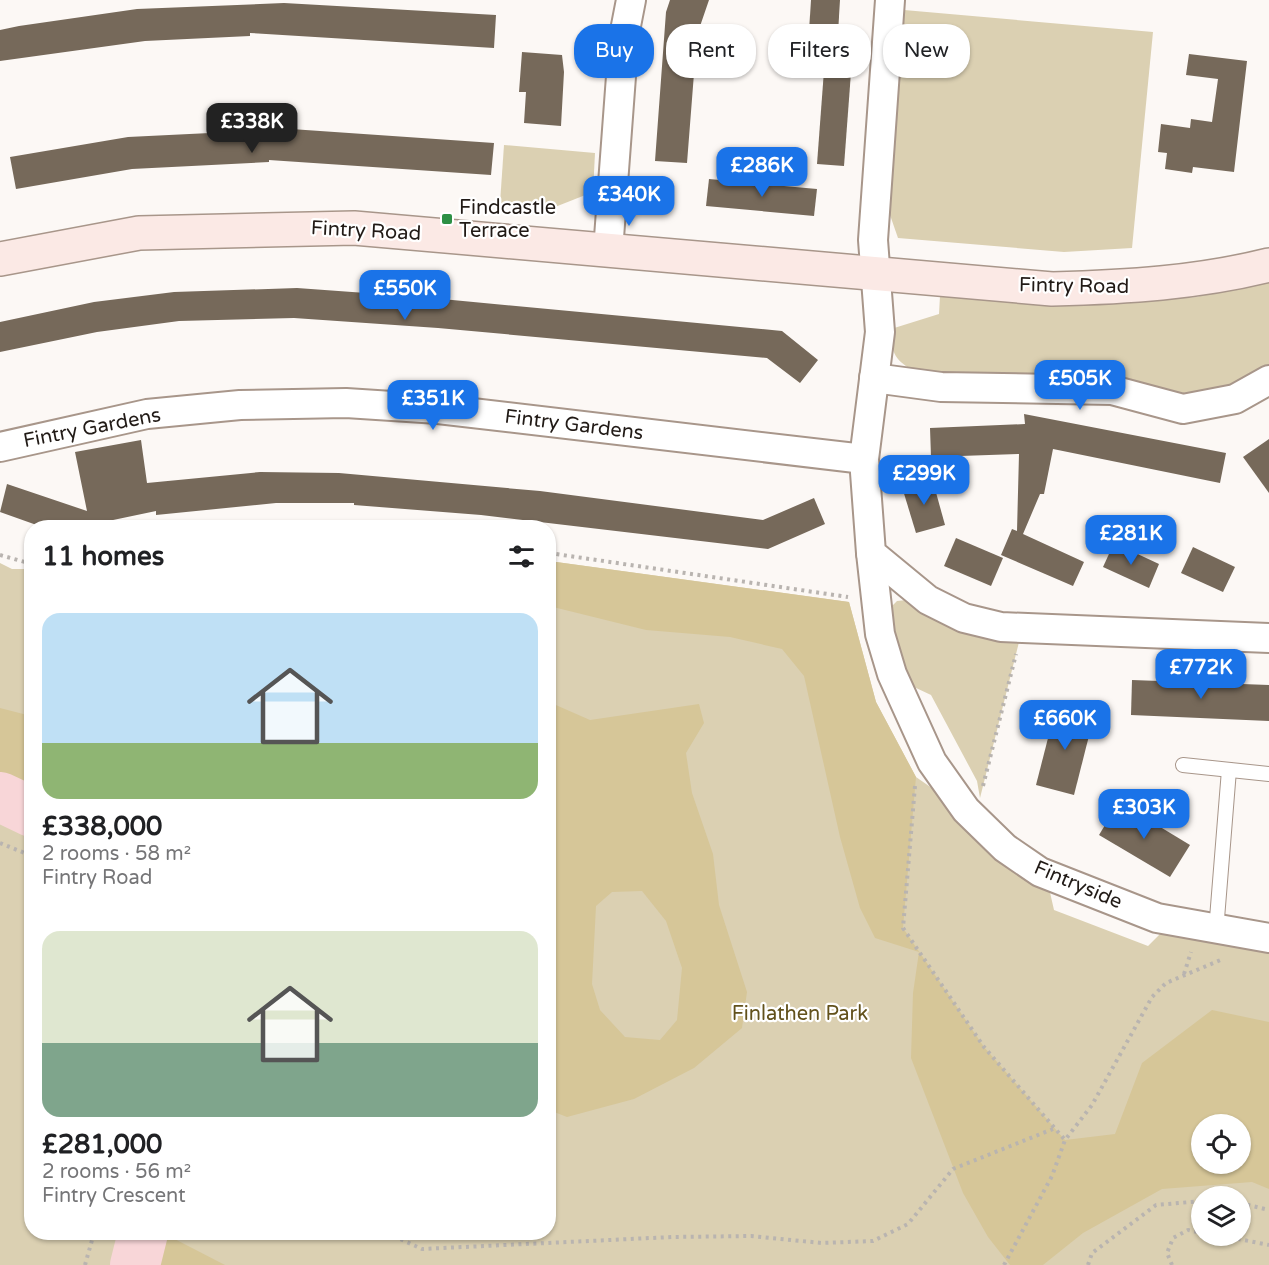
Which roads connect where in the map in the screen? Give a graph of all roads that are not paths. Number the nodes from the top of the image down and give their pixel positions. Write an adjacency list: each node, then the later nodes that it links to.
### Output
1 (631, 0): 3 (street)
2 (890, 0): 6 (street)
3 (608, 251): 4 (street, Fintry Road); 6 (street, Fintry Road)
4 (0, 259)
5 (1269, 265): 6 (street, Fintry Road)
6 (878, 273): 7 (street, Fintryside)
7 (874, 378): 8 (street); 10 (street, Fintryside)
8 (1269, 380)
9 (0, 447): 10 (street, Fintry Gardens)
10 (864, 459): 11 (street, Fintryside)
11 (871, 554): 12 (street); 16 (street, Fintryside)
12 (1269, 638)
13 (1183, 765): 14 (lane)
14 (1229, 770): 15 (lane); 16 (lane)
15 (1269, 774)
16 (1216, 931): 17 (street, Fintryside)
17 (1269, 938)

